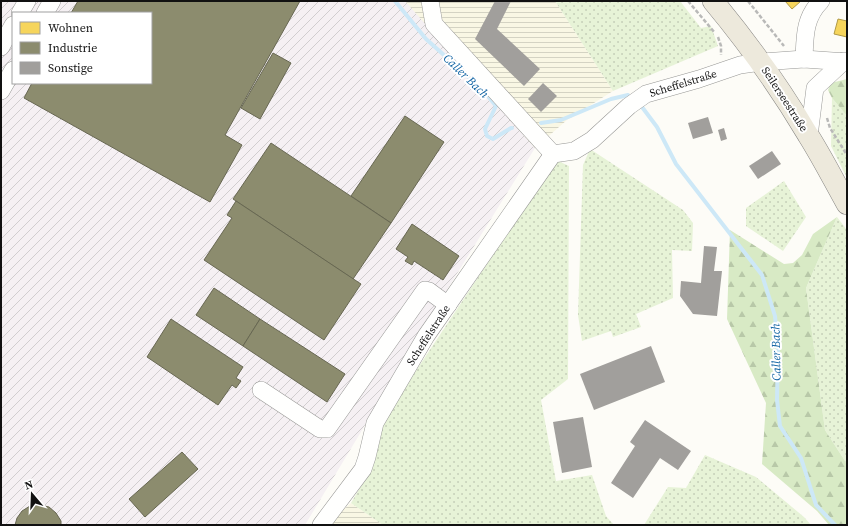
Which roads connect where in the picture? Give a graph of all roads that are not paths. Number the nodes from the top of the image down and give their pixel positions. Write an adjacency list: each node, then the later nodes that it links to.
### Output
1 (27, 1): 6 (street)
2 (52, 1): 7 (street)
3 (430, 1): 16 (street)
4 (713, 1): 11 (main road, Seilerseestraße)
5 (821, 1): 10 (street)
6 (21, 12)
7 (46, 12)
8 (12, 28): 9 (street)
9 (1, 47)
10 (804, 59): 11 (street, Scheffelstraße); 12 (street, Scheffelstraße)
11 (760, 62): 15 (main road, Seilerseestraße); 16 (street, Scheffelstraße)
12 (845, 62): 15 (street)
13 (12, 72): 14 (street)
14 (1, 91)
15 (809, 136): 17 (main road, Seilerseestraße)
16 (552, 154): 18 (street, Scheffelstraße)
17 (847, 204)
18 (448, 305): 19 (street); 20 (street, Scheffelstraße)
19 (261, 390)
20 (321, 525)

